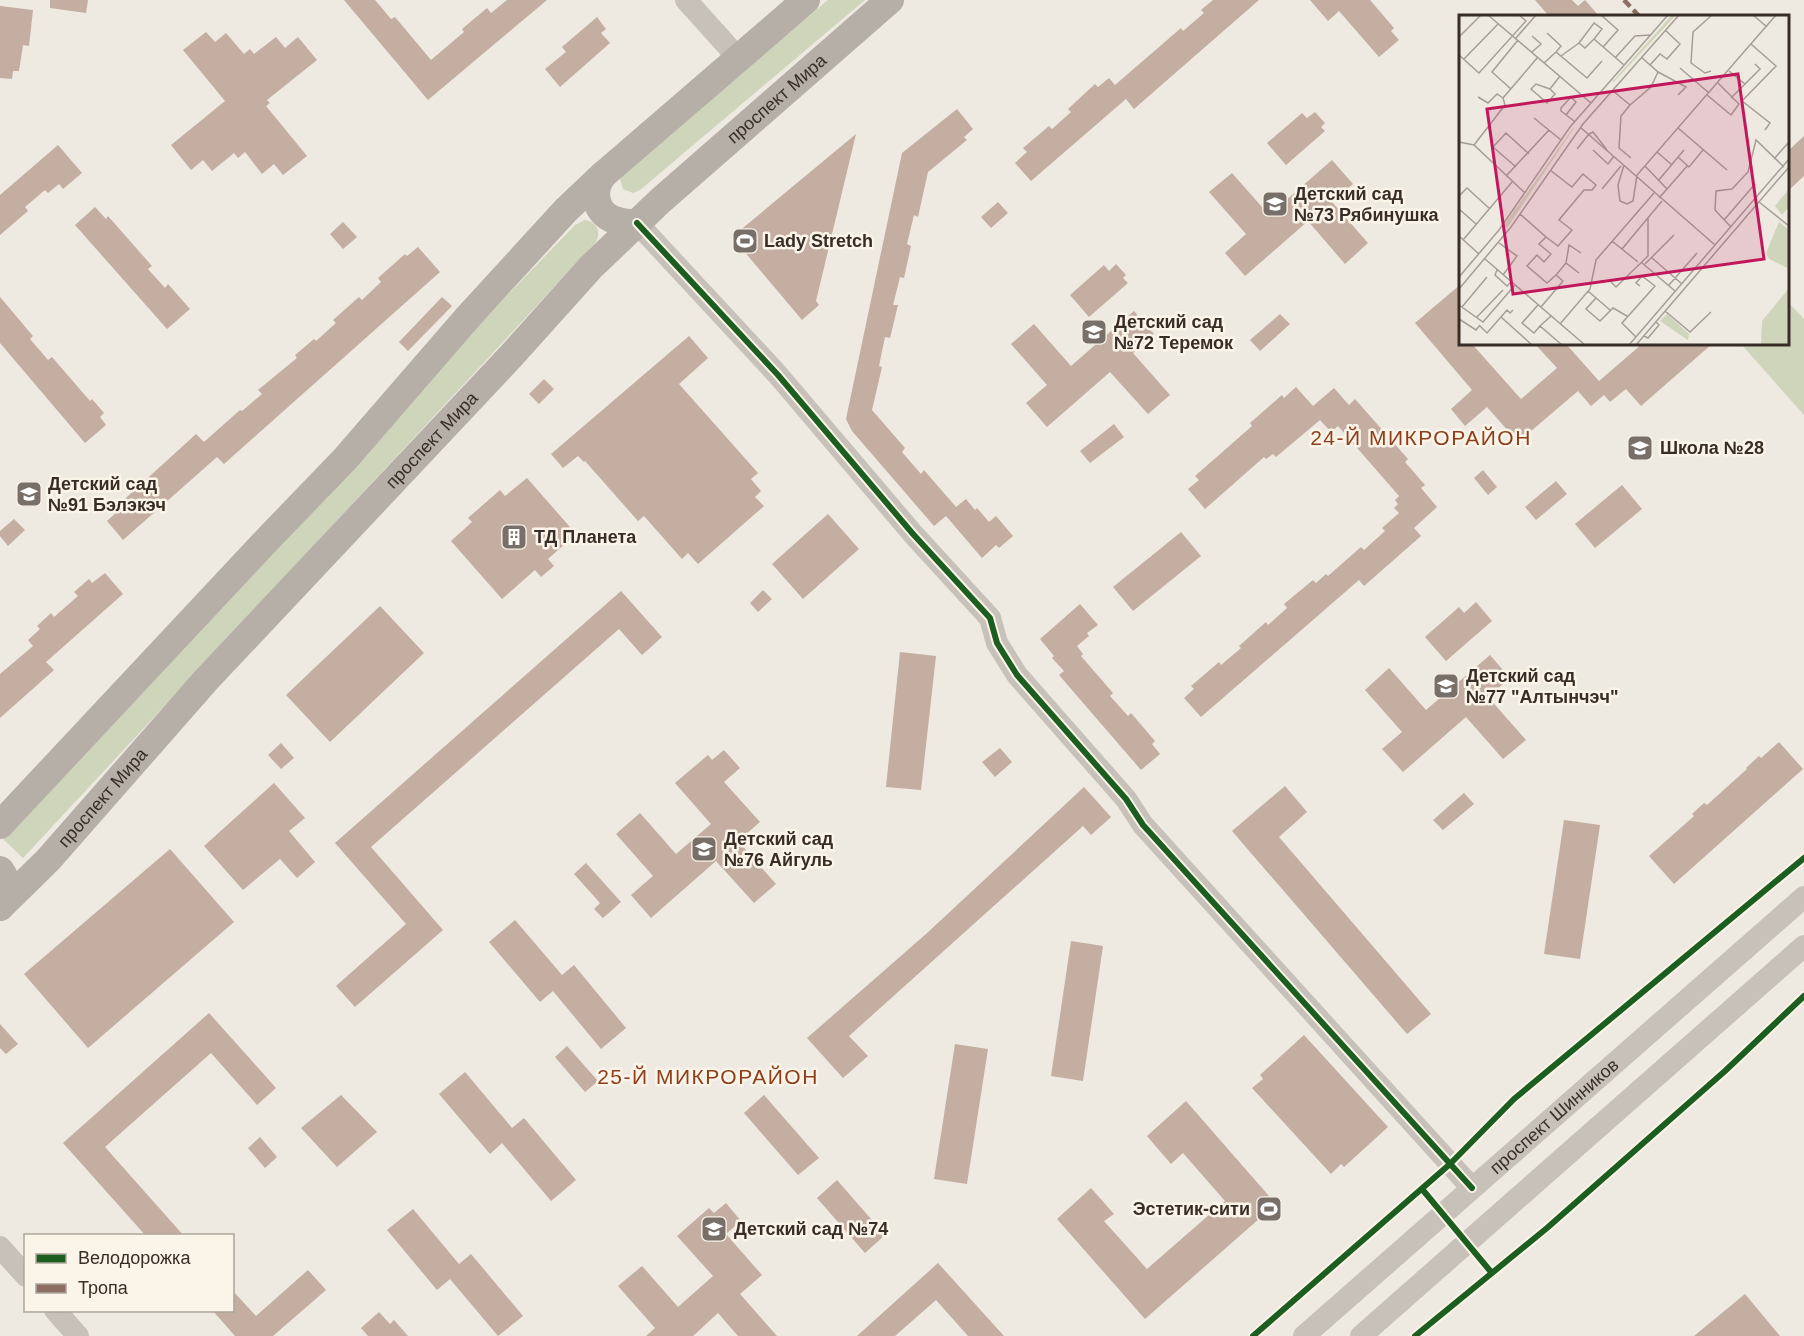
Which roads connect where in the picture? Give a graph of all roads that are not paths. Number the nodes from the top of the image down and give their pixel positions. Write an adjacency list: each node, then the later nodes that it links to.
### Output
1 (686, 0): 4 (street)
2 (806, 0): 4 (main road)
3 (890, 0): 6 (main road, проспект Мира)
4 (739, 59): 5 (main road)
5 (603, 175): 6 (main road); 7 (main road)
6 (638, 223): 10 (main road, проспект Мира); 12 (street)
7 (0, 825)
8 (0, 870): 10 (main road)
9 (1804, 897): 12 (street, проспект Шинников)
10 (0, 907)
11 (1804, 946): 18 (street, проспект Шинников)
12 (1472, 1188): 17 (street, проспект Шинников)
13 (0, 1247): 14 (street)
14 (24, 1274)
15 (57, 1312): 16 (street)
16 (78, 1336)
17 (1304, 1336)
18 (1361, 1336)

